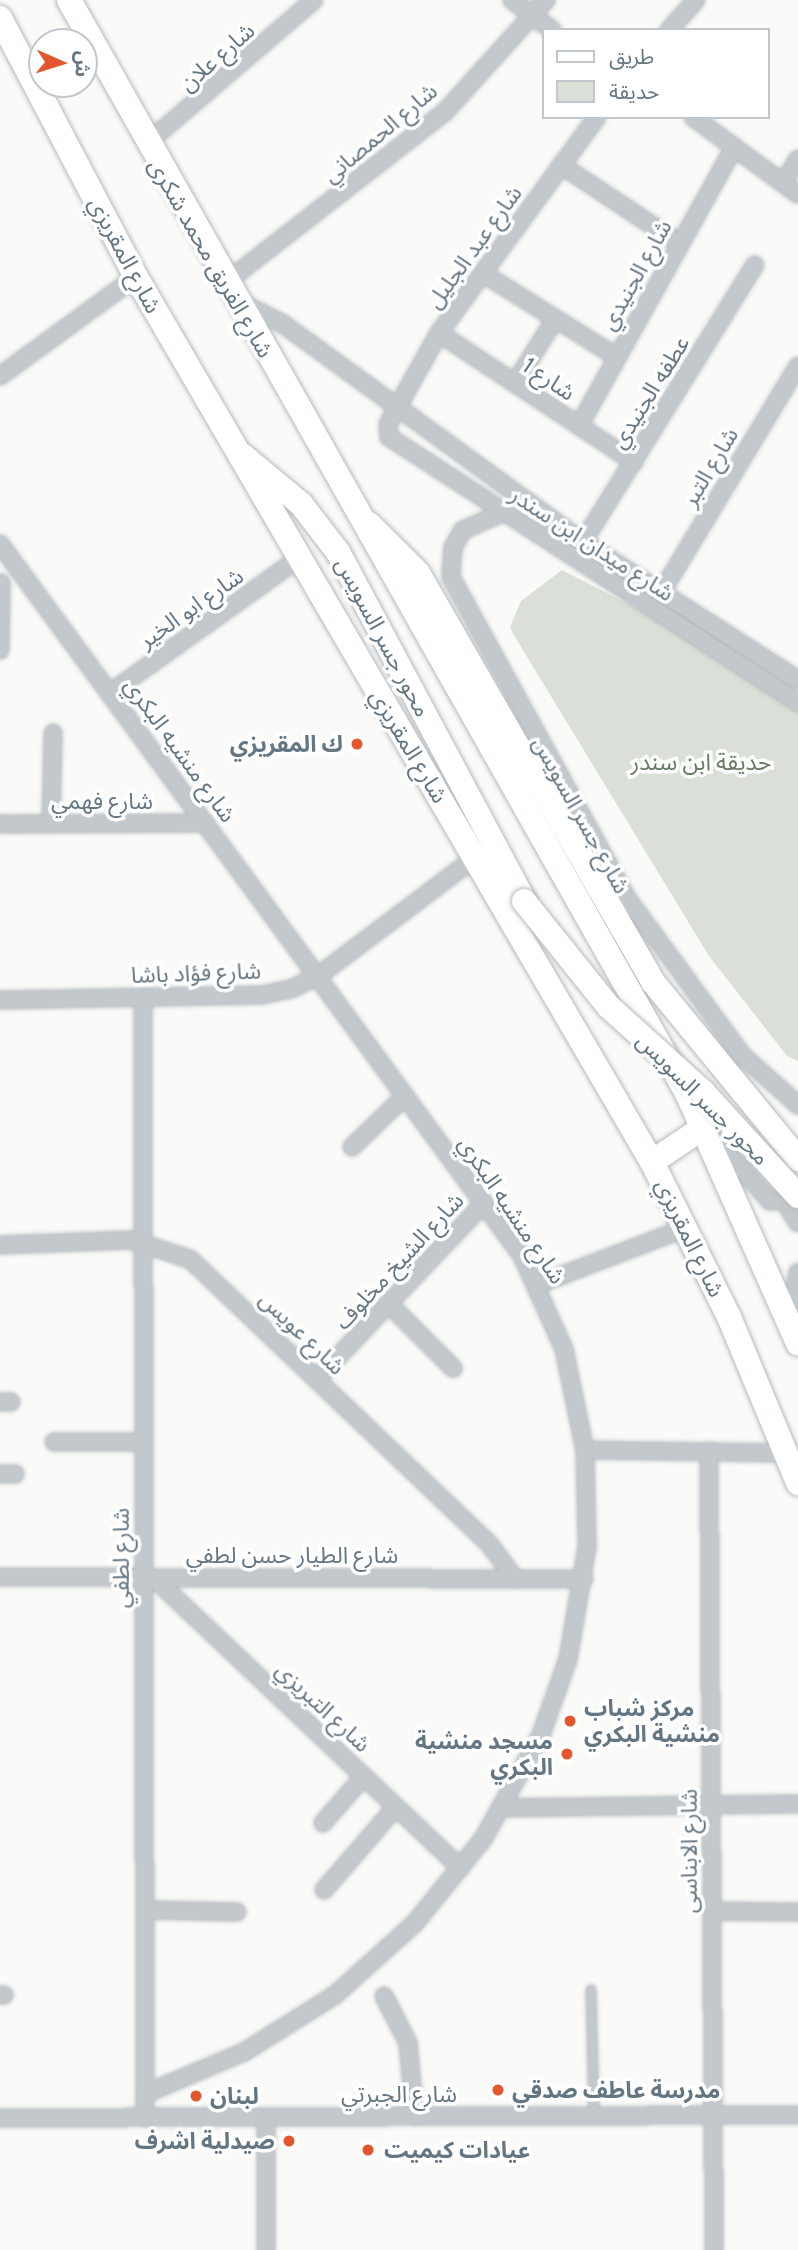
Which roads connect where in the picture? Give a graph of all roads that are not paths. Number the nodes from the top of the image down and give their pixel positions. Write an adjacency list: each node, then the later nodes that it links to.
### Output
1 (69, 0): 12 (main road, شارع الفريق محمد شكرى)
2 (314, 0): 12 (street, شارع علان)
3 (512, 0): 6 (street)
4 (547, 0): 6 (street, شارع الحمصاني)
5 (696, 0): 9 (street)
6 (531, 15): 8 (street); 22 (street, شارع الحمصاني)
7 (0, 18): 21 (main road, شارع المقريزي)
8 (549, 28)
9 (670, 28)
10 (596, 119): 15 (street, شارع عبد الجليل)
11 (696, 119): 13 (street)
12 (146, 144): 22 (main road, شارع الفريق محمد شكرى)
13 (734, 147): 16 (street); 18 (street, شارع الجنيدي)
14 (798, 159): 16 (street)
15 (561, 165): 18 (street); 20 (street, شارع عبد الجليل)
16 (783, 183): 17 (street)
17 (798, 194)
18 (679, 243): 25 (street, شارع الجنيدي)
19 (755, 265): 32 (street, عطفه الجنيدي)
20 (484, 274): 23 (street); 24 (street, شارع عبد الجليل)
21 (136, 277): 27 (street); 31 (main road, شارع المقريزي)
22 (229, 291): 29 (street, شارع ميدان ابن سندر); 34 (main road, شارع الفريق محمد شكرى)
23 (555, 319): 25 (street); 28 (street)
24 (439, 333): 28 (street, شارع 1); 29 (street, شارع عبد الجليل)
25 (617, 357): 30 (street, شارع الجنيدي)
26 (798, 366): 40 (street, شارع التبر)
27 (0, 376)
28 (515, 383): 30 (street, شارع 1)
29 (397, 410): 33 (street, شارع ميدان ابن سندر); 35 (street, شارع ميدان ابن سندر)
30 (579, 426): 32 (street, شارع 1)
31 (235, 451): 37 (main road, شارع المقريزي); 59 (main road, محور جسر السويس, bridge)
32 (634, 462): 35 (street, عطفه الجنيدي)
33 (502, 513): 44 (street, شارع ميدان ابن سندر); 54 (street, شارع جسر السويس)
34 (358, 515): 55 (main road); 57 (main road, محور جسر السويس)
35 (583, 542): 40 (street, شارع ميدان ابن سندر)
36 (0, 544): 39 (street, شارع منشيه البكري)
37 (298, 559): 43 (street, شارع ابو الخير); 49 (main road, شارع المقريزي)
38 (0, 583): 39 (street); 41 (street)
39 (29, 583): 43 (street, شارع منشيه البكري)
40 (661, 593): 42 (street, شارع ميدان ابن سندر)
41 (0, 650)
42 (798, 680)
43 (110, 693): 46 (street, شارع منشيه البكري)
44 (798, 703)
45 (53, 733): 48 (street)
46 (205, 823): 48 (street, شارع فهمي); 50 (street, شارع منشيه البكري)
47 (0, 824): 48 (street, شارع فهمي)
48 (51, 824)
49 (475, 858): 50 (street, شارع فؤاد باشا); 58 (main road, شارع المقريزي)
50 (318, 976): 51 (street, شارع فؤاد باشا); 53 (street, شارع منشيه البكري)
51 (143, 998): 52 (street, شارع فؤاد باشا); 63 (street, شارع لطفي)
52 (0, 1000)
53 (405, 1096): 56 (street); 60 (street, شارع منشيه البكري)
54 (798, 1105)
55 (704, 1127): 58 (main road); 59 (street); 68 (main road)
56 (352, 1147)
57 (798, 1159)
58 (652, 1162): 62 (main road, شارع المقريزي)
59 (794, 1199): 61 (street)
60 (484, 1203): 66 (street, شارع منشيه البكري); 67 (street, شارع الشيخ مخلوف)
61 (798, 1223)
62 (686, 1228): 66 (street); 75 (main road, شارع المقريزي)
63 (144, 1241): 64 (street, شارع عويس); 70 (street, شارع عويس); 71 (street, شارع لطفي)
64 (0, 1245)
65 (798, 1272): 68 (street)
66 (540, 1284): 73 (street, شارع منشيه البكري)
67 (389, 1304): 69 (street); 70 (street, شارع الشيخ مخلوف)
68 (795, 1333)
69 (453, 1368)
70 (317, 1379): 79 (street, شارع عويس)
71 (144, 1441): 72 (street); 78 (street, شارع لطفي)
72 (54, 1442)
73 (585, 1450): 74 (street); 80 (street, شارع منشيه البكري)
74 (709, 1451): 75 (street); 83 (street, شارع الابناسى)
75 (786, 1453): 76 (main road, شارع المقريزي)
76 (798, 1483)
77 (0, 1577): 78 (street, شارع الطيار حسن لطفي)
78 (149, 1578): 79 (street, شارع الطيار حسن لطفي); 81 (street, شارع التبريزي); 89 (street, شارع لطفي)
79 (515, 1579): 80 (street, شارع الطيار حسن لطفي)
80 (584, 1579): 85 (street, شارع منشيه البكري)
81 (364, 1776): 84 (street, شارع التبريزي); 86 (street)
82 (798, 1804): 83 (street)
83 (711, 1805): 85 (street); 90 (street, شارع الابناسى)
84 (397, 1807): 87 (street, شارع التبريزي); 88 (street)
85 (504, 1808): 87 (street, شارع منشيه البكري)
86 (323, 1823)
87 (461, 1868): 95 (street, شارع منشيه البكري)
88 (324, 1889)
89 (145, 1910): 91 (street); 95 (street, شارع لطفي)
90 (712, 1911): 92 (street); 96 (street, شارع الابناسى)
91 (237, 1912)
92 (798, 1912)
93 (591, 1990): 99 (lane)
94 (384, 1996): 98 (street)
95 (145, 2094): 102 (street, شارع لطفي)
96 (713, 2115): 97 (street, شارع الجبرتي); 99 (street, شارع الجبرتي); 104 (street, شارع الابناسى)
97 (798, 2115)
98 (415, 2116): 99 (street, شارع الجبرتي); 100 (street, شارع الجبرتي)
99 (594, 2116)
100 (266, 2117): 102 (street, شارع الجبرتي); 103 (street)
101 (0, 2118): 102 (street, شارع الجبرتي)
102 (145, 2118)
103 (266, 2250)
104 (714, 2250)

